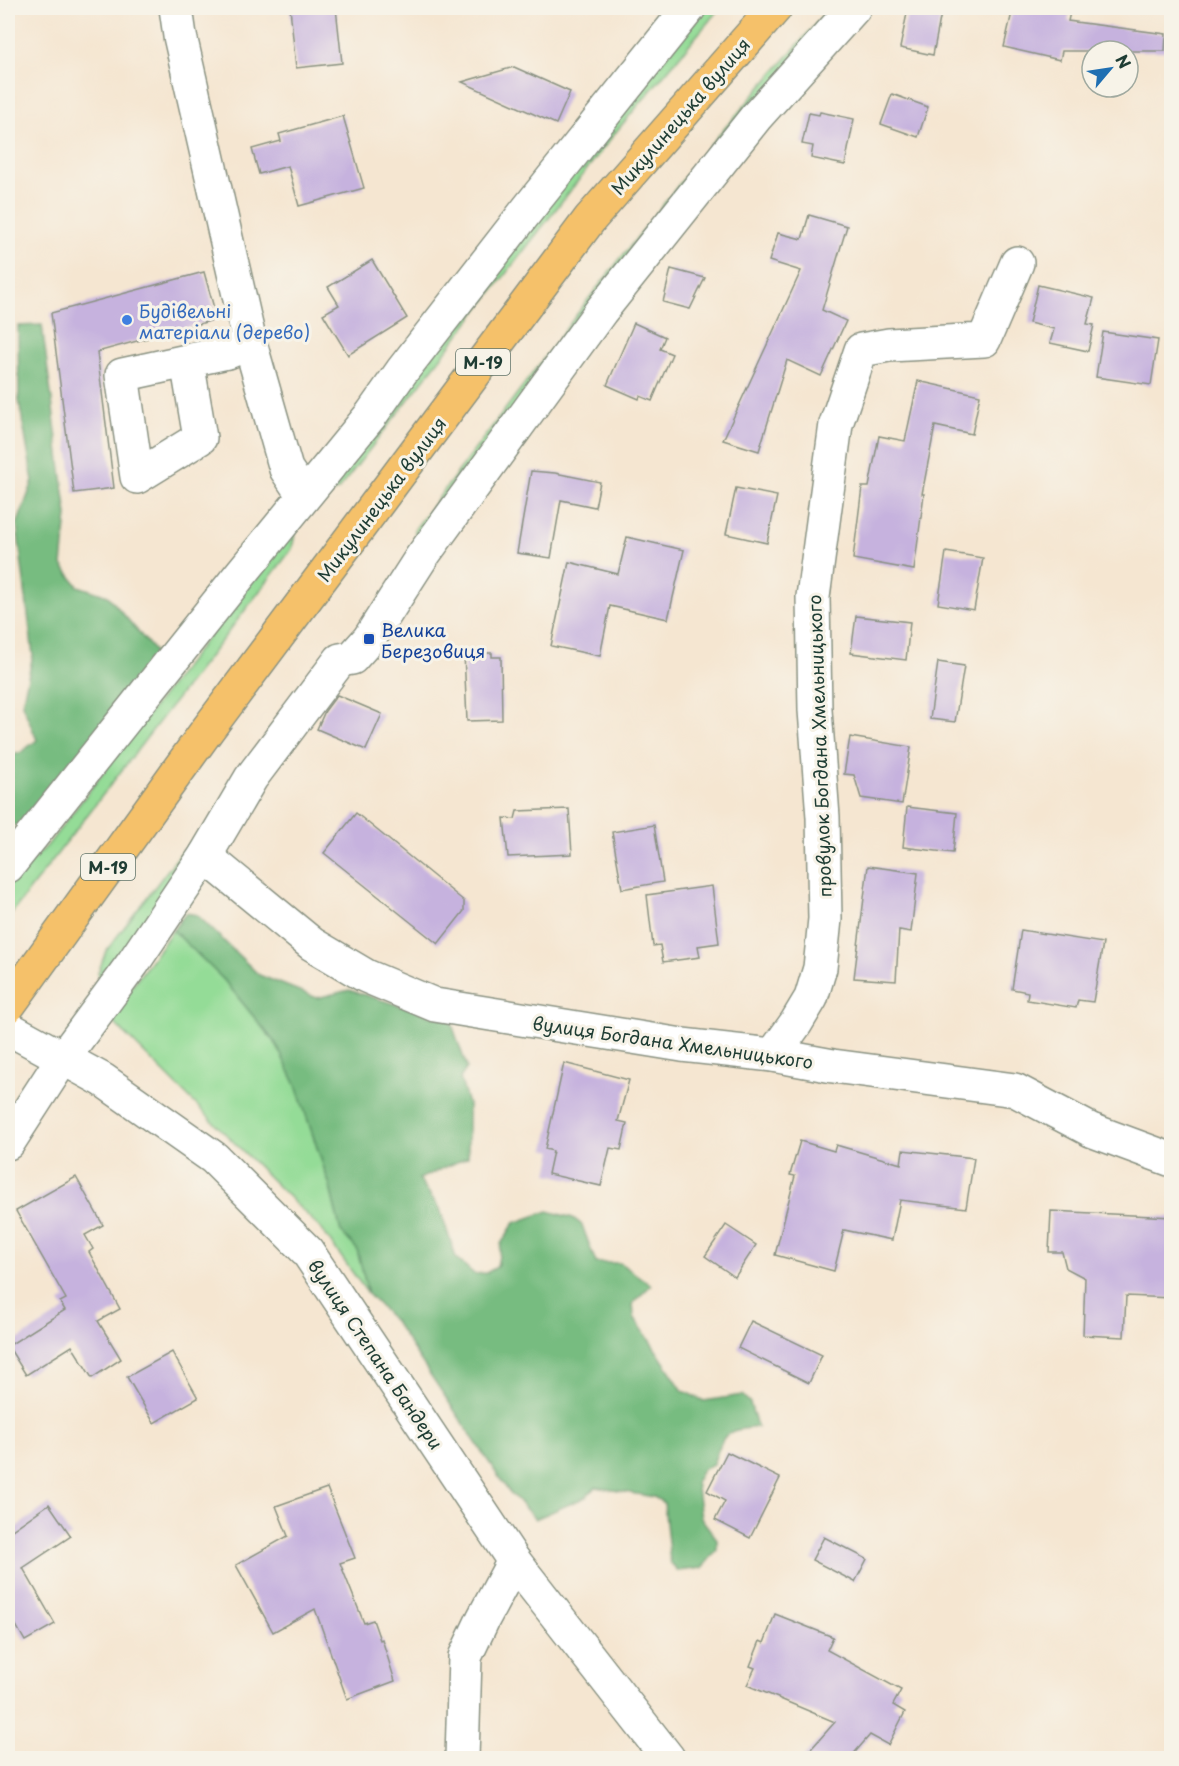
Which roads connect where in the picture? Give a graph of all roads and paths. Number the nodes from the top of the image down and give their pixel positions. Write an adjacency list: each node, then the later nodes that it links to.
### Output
1 (176, 8): 6 (street)
2 (689, 8): 8 (street)
3 (775, 8): 11 (highway, Микулинецька вулиця / М-19)
4 (854, 8): 9 (street)
5 (1017, 262): 13 (street, провулок Богдана Хмельницького)
6 (249, 344): 7 (street); 8 (street)
7 (187, 361)
8 (304, 496): 10 (street)
9 (205, 856): 13 (street, вулиця Богдана Хмельницького); 14 (street)
10 (8, 866)
11 (8, 1006)
12 (8, 1028): 14 (street, вулиця Степана Бандери)
13 (773, 1054): 16 (street, вулиця Богдана Хмельницького)
14 (63, 1059): 15 (street); 17 (street, вулиця Степана Бандери)
15 (8, 1143)
16 (1172, 1160)
17 (514, 1561): 18 (street); 19 (street, вулиця Степана Бандери)
18 (462, 1758)
19 (668, 1758)

